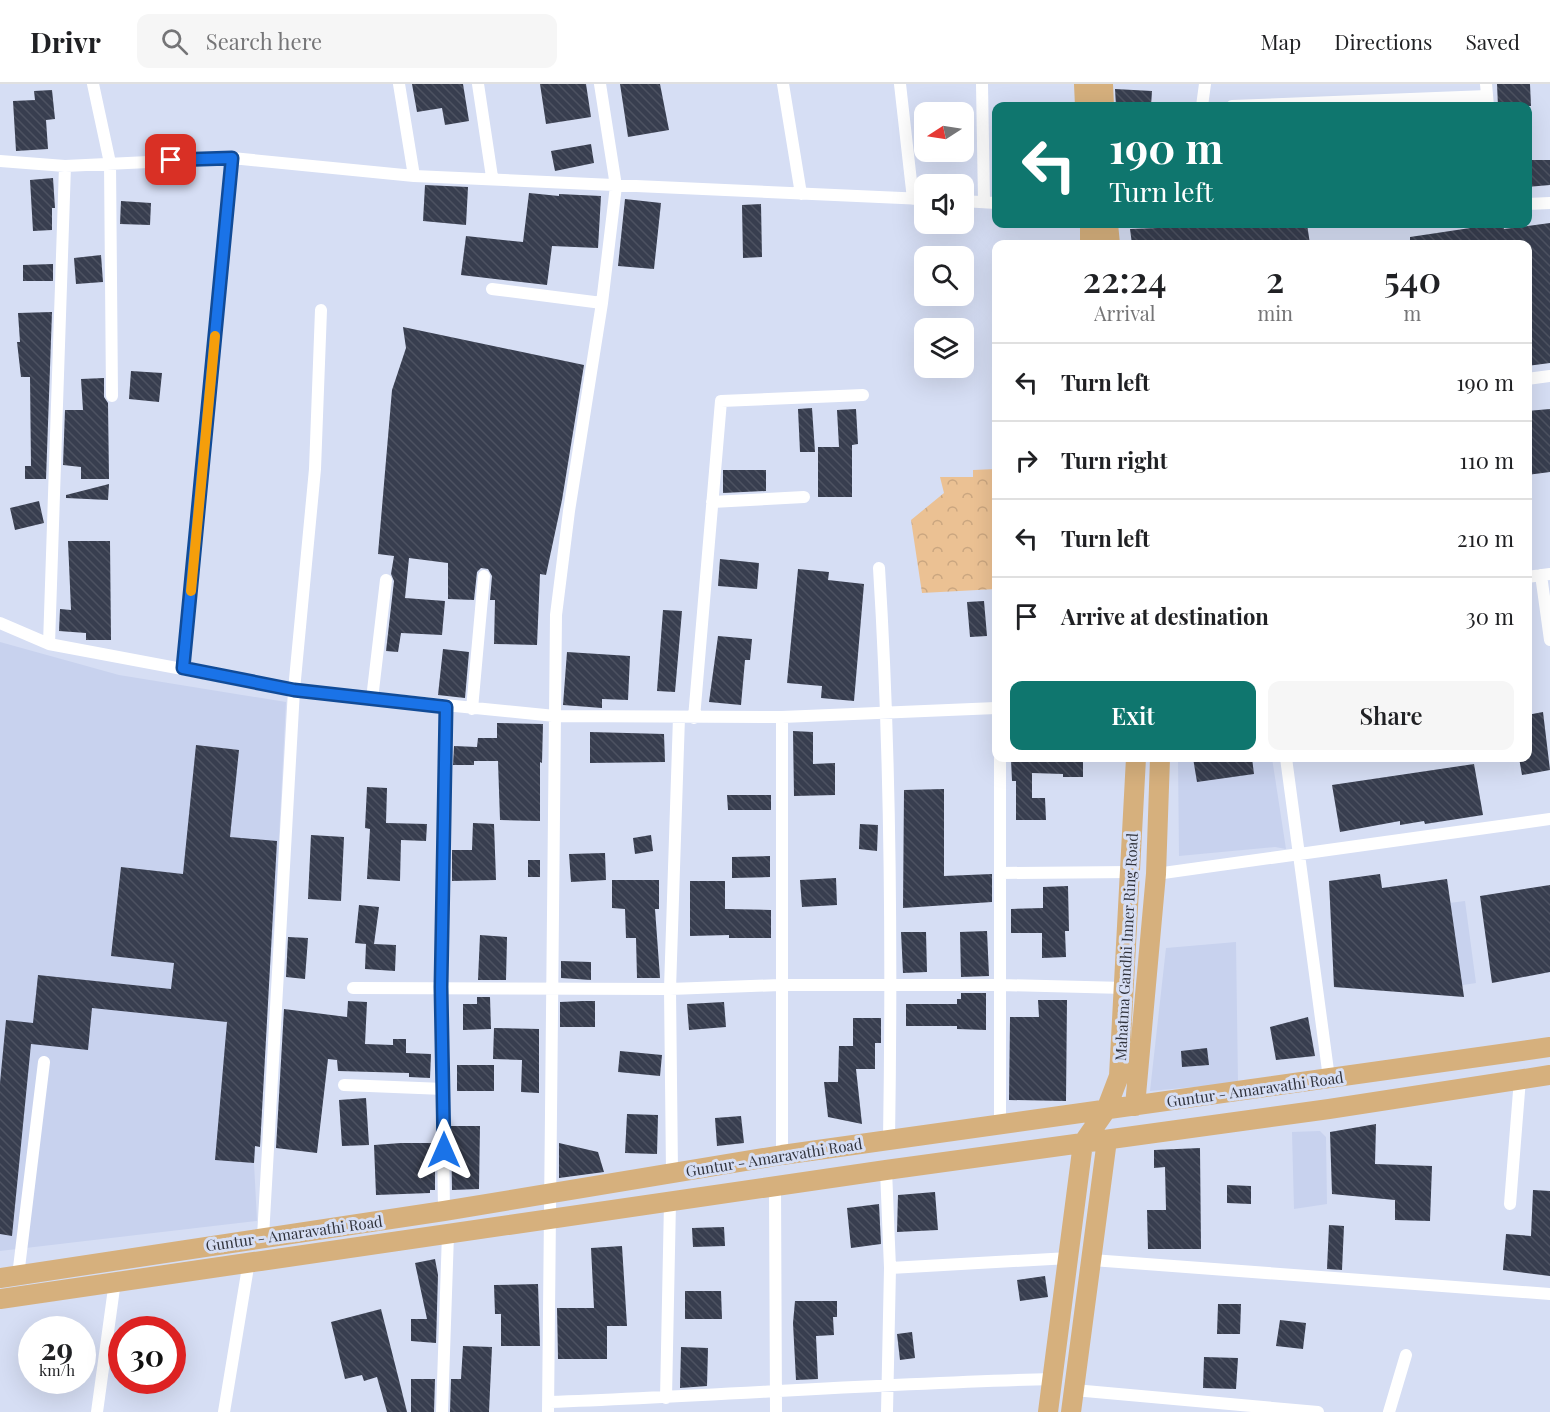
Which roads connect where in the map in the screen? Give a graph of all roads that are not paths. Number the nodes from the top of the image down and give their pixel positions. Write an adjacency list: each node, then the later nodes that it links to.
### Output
1 (93, 84): 18 (street)
2 (399, 84): 21 (street)
3 (478, 84): 22 (street)
4 (600, 84): 23 (street)
5 (783, 84): 24 (street)
6 (900, 84): 20 (street)
7 (982, 84): 27 (street)
8 (1084, 84): 12 (main road)
9 (1103, 84): 13 (main road)
10 (1205, 84): 14 (street)
11 (1487, 96): 15 (street)
12 (1085, 102)
13 (1104, 102)
14 (1203, 102)
15 (1334, 102)
16 (232, 158): 18 (street); 21 (street); 46 (street)
17 (0, 161): 19 (street)
18 (110, 163): 19 (street); 36 (street)
19 (65, 166): 45 (street)
20 (915, 174)
21 (414, 176): 22 (street)
22 (492, 177): 23 (street)
23 (616, 186): 24 (street); 31 (street)
24 (801, 194): 25 (street)
25 (914, 199)
26 (974, 201): 27 (street)
27 (990, 202)
28 (1550, 203): 29 (street)
29 (1532, 204)
30 (492, 289): 31 (street)
31 (602, 303): 53 (street)
32 (321, 310): 47 (street)
33 (1550, 376): 34 (street)
34 (1532, 378)
35 (863, 395): 38 (street)
36 (112, 396)
37 (804, 497): 38 (street)
38 (712, 502): 56 (street)
39 (879, 568): 52 (street)
40 (1545, 574): 44 (street)
41 (484, 576): 51 (street)
42 (386, 580): 48 (street)
43 (0, 623): 45 (street)
44 (1550, 640)
45 (49, 644): 46 (street)
46 (183, 668): 47 (street)
47 (294, 690): 48 (street); 101 (street)
48 (372, 699): 49 (street)
49 (446, 707): 51 (street); 69 (street)
50 (992, 708): 52 (street)
51 (472, 709): 53 (street)
52 (888, 712): 55 (street); 66 (street)
53 (555, 716): 54 (street); 71 (street)
54 (679, 717): 56 (street); 73 (street)
55 (782, 717): 56 (street); 68 (street)
56 (694, 718)
57 (1000, 762): 64 (street)
58 (1136, 762): 63 (main road, Mahatma Gandhi Inner Ring Road)
59 (1160, 762): 65 (main road, Mahatma Gandhi Inner Ring Road)
60 (1287, 762): 62 (street)
61 (1550, 819): 62 (street)
62 (1300, 855): 65 (street); 78 (street)
63 (1131, 872): 64 (street); 72 (main road, Mahatma Gandhi Inner Ring Road)
64 (1000, 873): 67 (street)
65 (1156, 874): 83 (main road, Mahatma Gandhi Inner Ring Road)
66 (891, 985): 67 (street); 68 (street); 86 (street)
67 (1001, 985): 72 (street); 85 (street)
68 (780, 986): 73 (street); 90 (street)
69 (441, 987): 70 (street); 71 (street); 82 (street)
70 (353, 988)
71 (551, 988): 73 (street); 95 (street)
72 (1125, 988): 84 (main road, Mahatma Gandhi Inner Ring Road)
73 (670, 989): 92 (street)
74 (1550, 1047): 75 (main road, Guntur - Amaravathi Road)
75 (1472, 1058): 78 (main road, Guntur - Amaravathi Road); 81 (main road)
76 (44, 1062): 106 (street)
77 (1550, 1075): 79 (main road, Guntur - Amaravathi Road)
78 (1329, 1078): 83 (main road, Guntur - Amaravathi Road)
79 (1520, 1079): 81 (main road, Guntur - Amaravathi Road); 97 (street)
80 (344, 1085): 82 (street)
81 (1476, 1086): 87 (main road, Guntur - Amaravathi Road)
82 (444, 1089): 98 (street)
83 (1135, 1106): 84 (main road, Guntur - Amaravathi Road)
84 (1106, 1110): 85 (main road, Guntur - Amaravathi Road); 88 (main road, Mahatma Gandhi Inner Ring Road)
85 (1000, 1125): 86 (main road, Guntur - Amaravathi Road)
86 (889, 1140): 89 (main road, Guntur - Amaravathi Road)
87 (1107, 1140): 88 (main road, Guntur - Amaravathi Road); 103 (main road)
88 (1083, 1143): 91 (main road, Guntur - Amaravathi Road); 102 (main road, Mahatma Gandhi Inner Ring Road)
89 (842, 1147): 90 (main road, Guntur - Amaravathi Road); 93 (main road)
90 (782, 1155): 92 (main road, Guntur - Amaravathi Road)
91 (886, 1170): 93 (main road, Guntur - Amaravathi Road); 105 (street)
92 (672, 1172): 95 (main road, Guntur - Amaravathi Road)
93 (845, 1176): 94 (main road, Guntur - Amaravathi Road)
94 (775, 1186): 96 (main road, Guntur - Amaravathi Road); 114 (street)
95 (550, 1192): 98 (main road, Guntur - Amaravathi Road); 99 (street)
96 (670, 1202): 99 (main road, Guntur - Amaravathi Road); 115 (street)
97 (1510, 1204)
98 (444, 1211): 101 (main road, Guntur - Amaravathi Road)
99 (550, 1220): 100 (main road, Guntur - Amaravathi Road); 116 (street)
100 (448, 1234): 104 (main road, Guntur - Amaravathi Road); 119 (street)
101 (263, 1237): 106 (main road, Guntur - Amaravathi Road)
102 (1069, 1258): 105 (street); 111 (main road, Mahatma Gandhi Inner Ring Road)
103 (1092, 1260): 108 (street); 113 (main road)
104 (249, 1261): 107 (main road, Guntur - Amaravathi Road); 118 (street)
105 (890, 1268): 112 (street)
106 (9, 1277)
107 (115, 1281): 109 (main road, Guntur - Amaravathi Road); 117 (street)
108 (1550, 1294)
109 (0, 1299)
110 (1406, 1355): 125 (street)
111 (1053, 1379): 112 (street); 122 (main road, Mahatma Gandhi Inner Ring Road)
112 (887, 1383): 114 (street); 121 (street)
113 (1074, 1390): 123 (main road); 124 (street)
114 (775, 1393): 115 (street); 120 (street)
115 (666, 1398): 116 (street)
116 (548, 1407)
117 (97, 1412)
118 (224, 1412)
119 (442, 1412)
120 (776, 1412)
121 (886, 1412)
122 (1048, 1412)
123 (1071, 1412)
124 (1318, 1412)
125 (1389, 1412)

